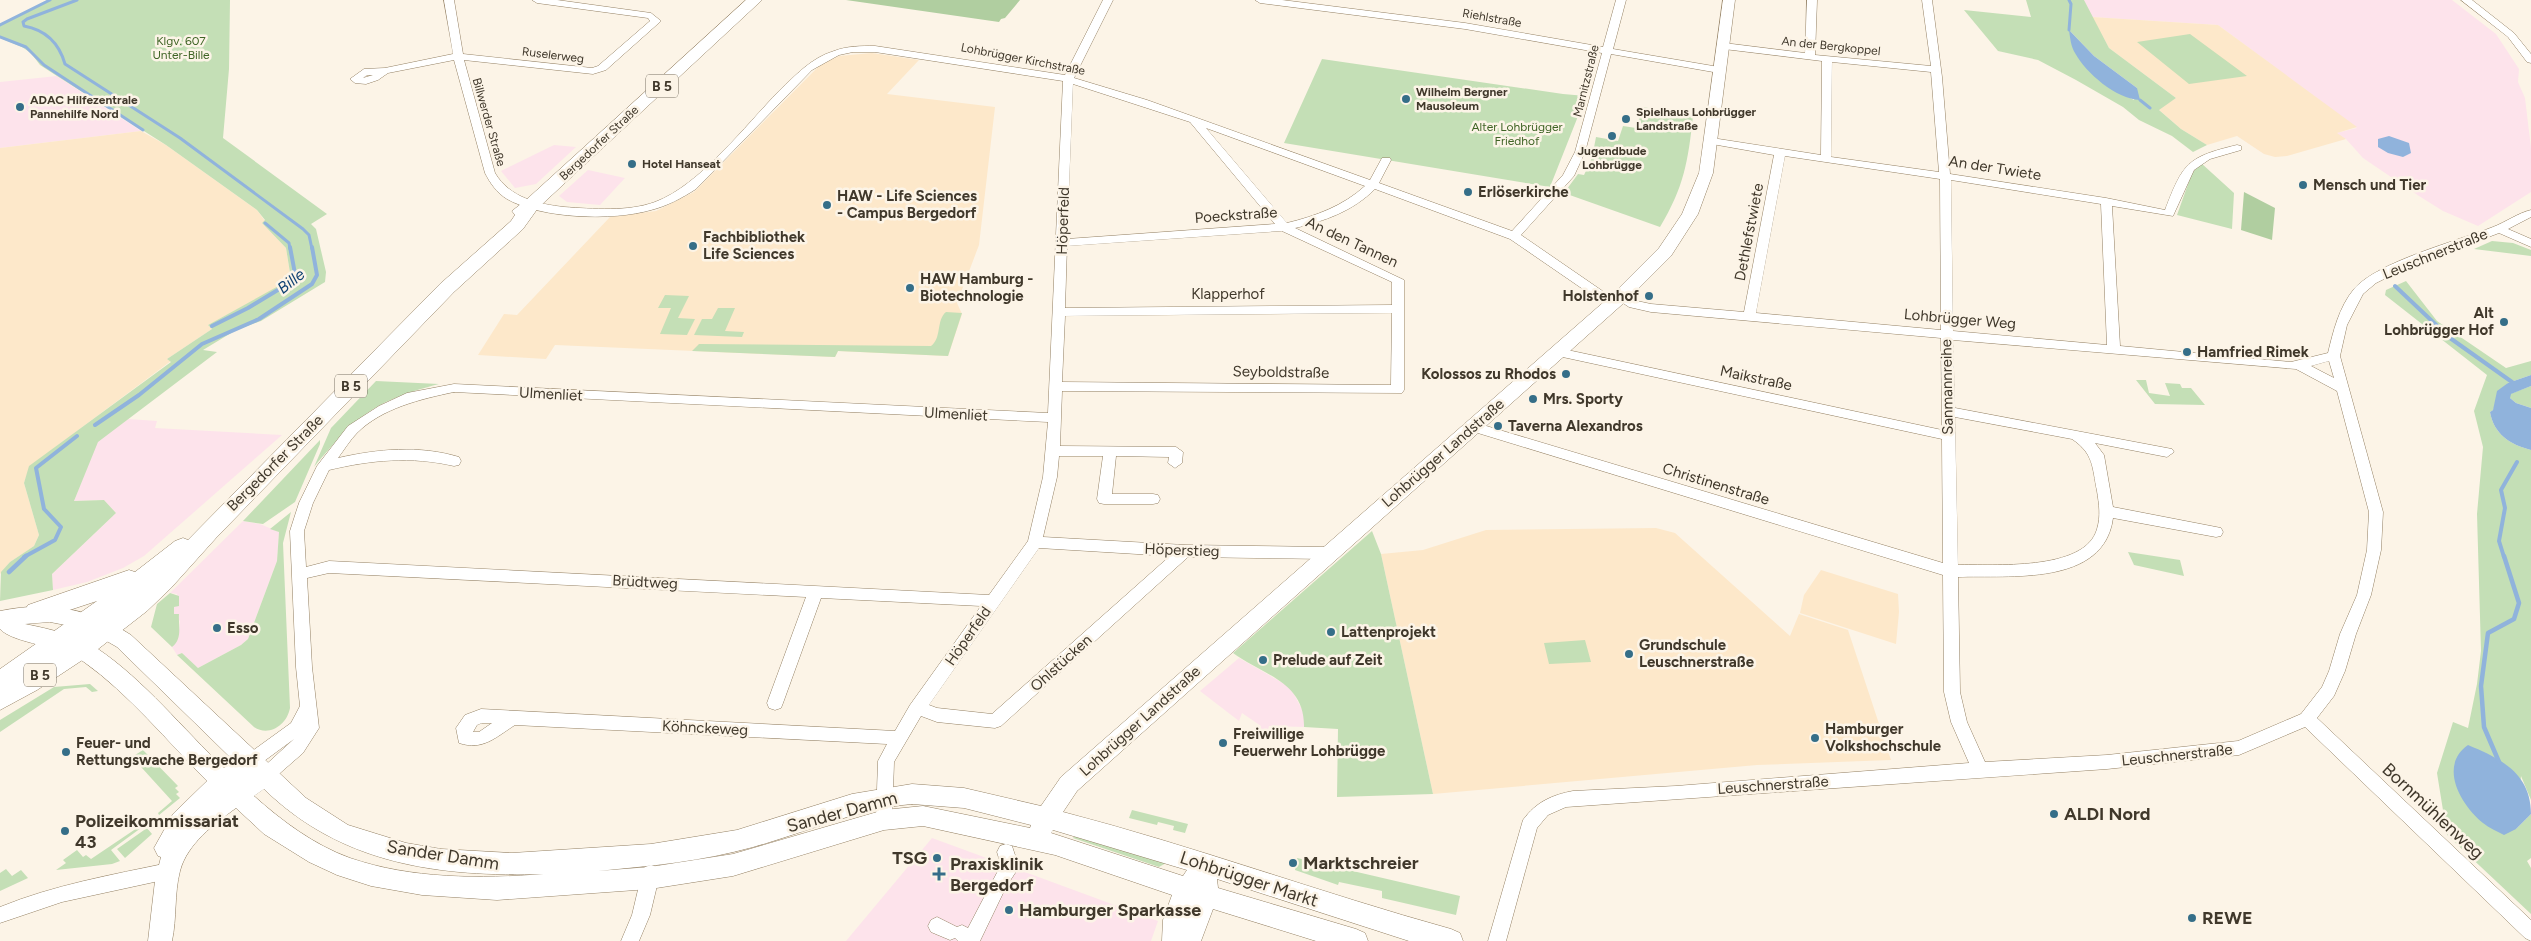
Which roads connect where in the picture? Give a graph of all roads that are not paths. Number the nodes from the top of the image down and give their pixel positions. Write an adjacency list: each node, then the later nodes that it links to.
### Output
1 (449, 0): 13 (street, Billwerder Straße)
2 (537, 0): 13 (street, Ruselerweg)
3 (755, 0): 30 (main road, Bergedorfer Straße / B 5)
4 (1108, 0): 20 (street, Höperfeld)
5 (1260, 0): 12 (street, Riehlstraße)
6 (1621, 0): 12 (street, Marnitzstraße)
7 (1729, 0): 11 (main road, Lohbrügger Landstraße)
8 (1812, 0): 14 (street)
9 (1927, 0): 17 (street, Sanmannreihe)
10 (2466, 0): 16 (street)
11 (1724, 46): 14 (street, An der Bergkoppel); 18 (main road, Lohbrügger Landstraße)
12 (1608, 51): 18 (street, Riehlstraße); 34 (street, Marnitzstraße)
13 (458, 56): 19 (street); 30 (street, Billwerder Straße)
14 (1810, 57): 15 (street, An der Bergkoppel)
15 (1827, 59): 17 (street, An der Bergkoppel); 26 (street)
16 (2531, 60)
17 (1935, 69): 27 (street, Sanmannreihe)
18 (1720, 70): 22 (main road, Lohbrügger Landstraße)
19 (385, 71)
20 (1068, 79): 21 (street, Lohbrügger Kirchstraße); 30 (street, Lohbrügger Kirchstraße); 36 (street, Höperfeld)
21 (1194, 120): 28 (street, Lohbrügger Kirchstraße); 32 (street, An den Tannen)
22 (1712, 141): 24 (street, An der Twiete); 38 (main road, Lohbrügger Landstraße)
23 (2237, 148): 29 (street, An der Twiete)
24 (1780, 153): 26 (street, An der Twiete); 41 (street, Dethlefstwiete)
25 (1386, 160): 28 (street, Poeckstraße)
26 (1826, 160): 27 (street, An der Twiete)
27 (1945, 176): 29 (street, An der Twiete); 42 (street, Sanmannreihe)
28 (1373, 185): 32 (street, Poeckstraße); 34 (street, Lohbrügger Kirchstraße)
29 (2106, 201): 43 (street)
30 (532, 204): 62 (main road, Bergedorfer Straße / B 5)
31 (2531, 213): 33 (street, Leuschnerstraße)
32 (1284, 227): 36 (street, Poeckstraße); 37 (street, An den Tannen)
33 (2499, 229): 35 (street); 45 (street, Leuschnerstraße)
34 (1514, 236): 38 (street, Lohbrügger Kirchstraße)
35 (2531, 242)
36 (1062, 243): 40 (street, Höperfeld)
37 (1398, 280): 39 (street, Seyboldstraße)
38 (1617, 300): 41 (street, Lohbrügger Weg); 44 (main road, Lohbrügger Landstraße)
39 (1398, 309): 40 (street, Klapperhof); 47 (street, Seyboldstraße)
40 (1060, 312): 47 (street, Höperfeld)
41 (1748, 316): 42 (street, Lohbrügger Weg)
42 (1946, 334): 43 (street, Lohbrügger Weg); 49 (street, Sanmannreihe)
43 (2114, 350): 46 (street, Lohbrügger Weg)
44 (1558, 352): 51 (main road, Lohbrügger Landstraße); 53 (street, Maikstraße)
45 (2334, 356): 46 (street, Lohbrügger Weg); 48 (street, Leuschnerstraße)
46 (2299, 366): 48 (street, Lohbrügger Weg)
47 (1056, 386): 50 (street, Höperfeld)
48 (2343, 389): 81 (street, Leuschnerstraße)
49 (1947, 411): 52 (street); 53 (street, Sanmannreihe)
50 (1054, 418): 54 (street, Höperfeld); 59 (street, Ulmenliet)
51 (1473, 427): 66 (main road, Lohbrügger Landstraße); 68 (street, Christinenstraße)
52 (2076, 435): 56 (street); 61 (street)
53 (1948, 436): 68 (street, Sanmannreihe)
54 (1053, 451): 55 (street); 64 (street, Höperfeld)
55 (1110, 451): 58 (street); 60 (street)
56 (2167, 452)
57 (454, 461): 59 (street)
58 (1175, 463)
59 (324, 466): 69 (street, Ulmenliet)
60 (1153, 499)
61 (2107, 510): 63 (street); 68 (street, Christinenstraße)
62 (208, 532): 67 (main road, Bergedorfer Straße / B 5); 74 (main road, Bergedorfer Straße / B 5)
63 (2216, 532)
64 (1035, 542): 65 (street, Höperstieg); 71 (street, Höperfeld)
65 (1185, 551): 66 (street, Höperstieg); 79 (street, Ohlstücken)
66 (1328, 553): 87 (main road, Lohbrügger Landstraße)
67 (157, 566): 72 (main road); 74 (main road, Bergedorfer Straße / B 5)
68 (1949, 571): 84 (street, Sanmannreihe)
69 (299, 574): 70 (street, Brüdtweg); 83 (street, Ulmenliet)
70 (816, 591): 71 (street, Brüdtweg); 78 (street)
71 (992, 601): 79 (street, Höperfeld)
72 (36, 612): 73 (main road, Sander Damm); 74 (main road, Sander Damm)
73 (1, 618): 75 (main road, Sander Damm)
74 (98, 625): 75 (main road, Bergedorfer Straße / B 5); 83 (main road, Sander Damm)
75 (70, 645): 76 (main road, Bergedorfer Straße / B 5); 77 (main road, Bergedorfer Straße / B 5); 85 (main road, Sander Damm)
76 (0, 682)
77 (0, 700)
78 (775, 703)
79 (918, 708): 82 (street, Höperfeld)
80 (512, 718): 82 (street, Köhnckeweg)
81 (2307, 719): 84 (street, Leuschnerstraße); 96 (street, Bornmühlenweg)
82 (899, 738): 86 (street, Höperfeld)
83 (257, 769): 85 (main road); 89 (main road, Sander Damm)
84 (1980, 769): 103 (street, Leuschnerstraße)
85 (229, 788): 91 (main road); 92 (main road, Sander Damm)
86 (883, 808): 87 (main road, Sander Damm); 89 (main road, Sander Damm); 92 (main road, Sander Damm)
87 (1041, 829): 90 (main road, Lohbrügger Markt); 93 (main road, Lohbrügger Markt)
88 (1006, 852): 95 (street)
89 (655, 855): 92 (street)
90 (1205, 864): 93 (main road); 102 (main road, Lohbrügger Markt)
91 (168, 871): 94 (street); 97 (main road)
92 (650, 878): 98 (street)
93 (1197, 892): 99 (main road); 100 (main road); 101 (main road, Lohbrügger Markt)
94 (0, 915)
95 (950, 930)
96 (2531, 932)
97 (160, 941)
98 (630, 941)
99 (1174, 941)
100 (1189, 941)
101 (1356, 941)
102 (1452, 941)
103 (1497, 941)

